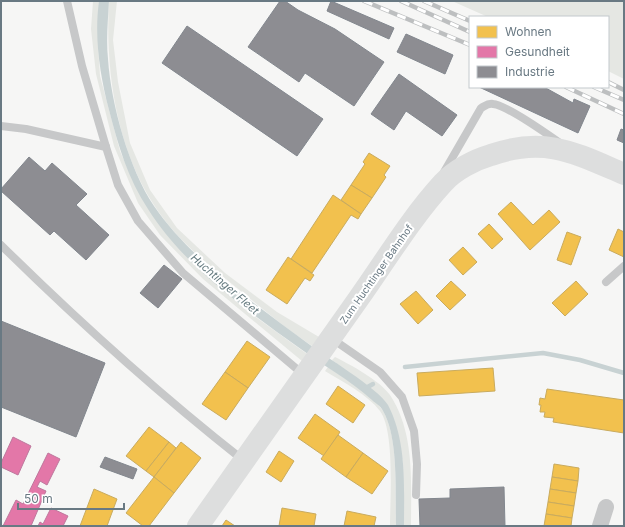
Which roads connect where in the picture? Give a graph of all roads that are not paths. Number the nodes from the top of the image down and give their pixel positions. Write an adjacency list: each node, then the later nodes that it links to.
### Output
1 (68, 1): 3 (lane)
2 (1, 126): 3 (lane)
3 (106, 147): 10 (lane)
4 (574, 153): 5 (street, Zum Huchtinger Bahnhof); 6 (street, Zum Huchtinger Bahnhof); 6 (lane)
5 (624, 174)
6 (425, 205): 10 (street, Zum Huchtinger Bahnhof)
7 (1, 245): 11 (lane)
8 (624, 266): 9 (lane)
9 (606, 282)
10 (318, 357): 11 (street, Zum Huchtinger Bahnhof); 12 (lane)
11 (244, 461): 14 (street, Zum Huchtinger Bahnhof)
12 (416, 495)
13 (606, 507): 15 (street)
14 (198, 526)
15 (600, 526)

